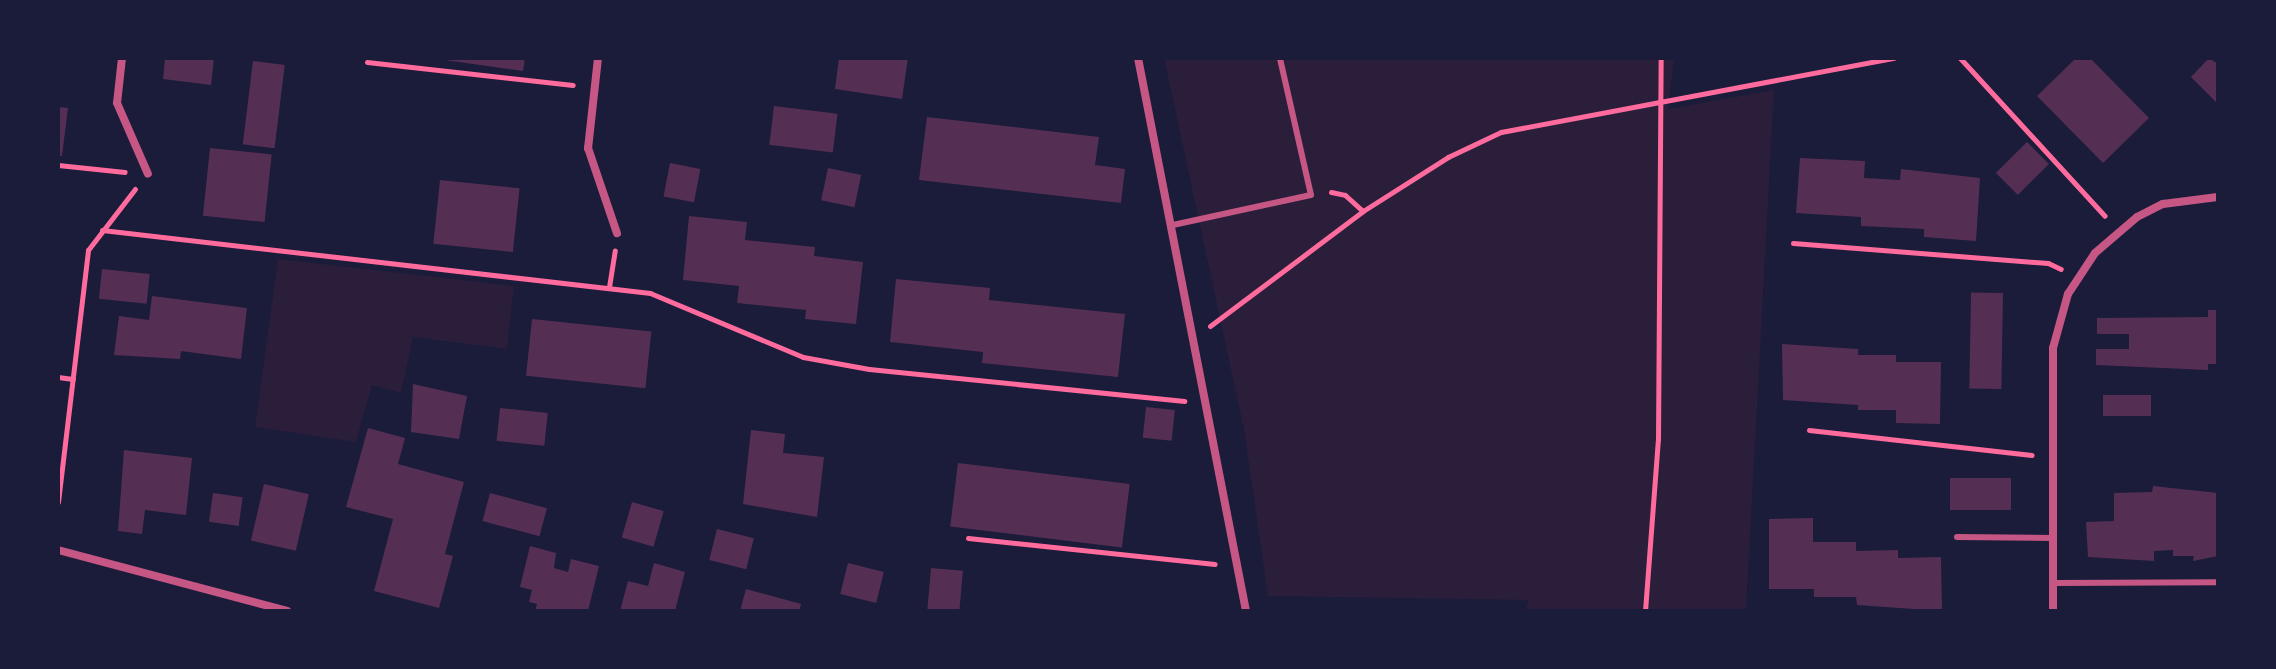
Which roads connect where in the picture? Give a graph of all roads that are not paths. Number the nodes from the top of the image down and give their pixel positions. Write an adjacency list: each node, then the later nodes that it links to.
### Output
1 (122, 58): 5 (street)
2 (598, 58): 8 (street)
3 (1138, 58): 7 (street)
4 (1280, 58): 7 (lane)
5 (148, 174)
6 (2218, 197): 10 (street)
7 (1173, 225): 15 (street)
8 (617, 233)
9 (1957, 537): 10 (lane)
10 (2053, 538): 13 (street)
11 (58, 550): 14 (street)
12 (2218, 582): 13 (lane)
13 (2053, 583): 16 (street)
14 (287, 611)
15 (1246, 611)
16 (2053, 611)

